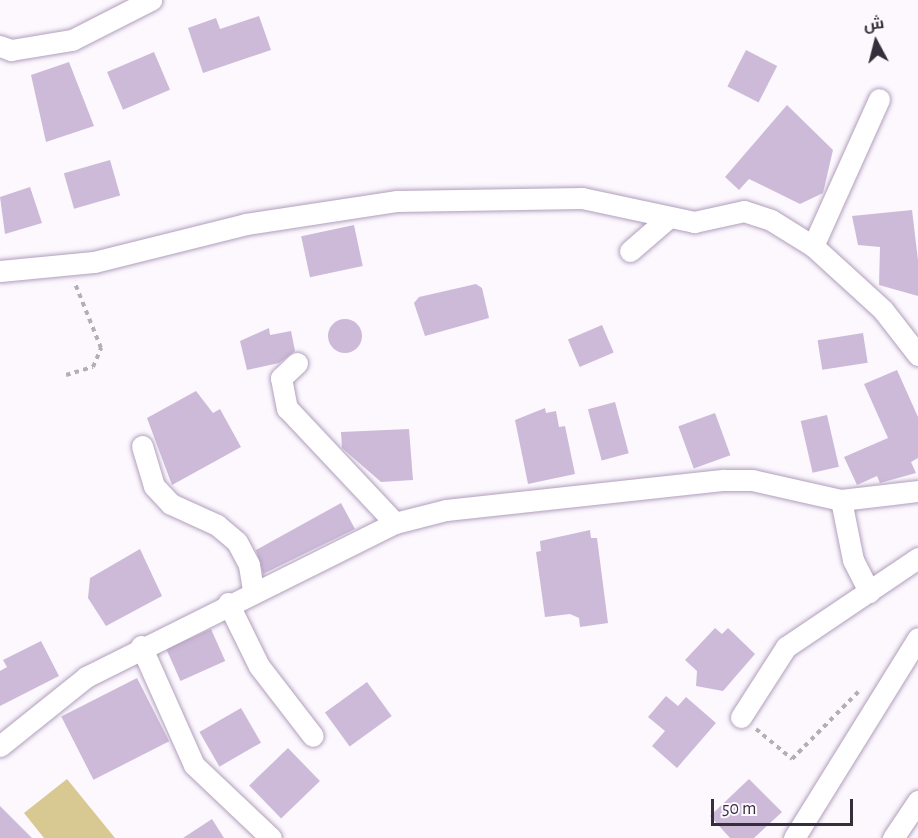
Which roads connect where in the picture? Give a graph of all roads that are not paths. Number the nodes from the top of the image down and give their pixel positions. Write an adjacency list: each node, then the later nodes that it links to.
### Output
1 (152, 0): 2 (street)
2 (0, 46)
3 (879, 99): 5 (street)
4 (667, 219): 5 (street); 6 (street); 7 (street)
5 (813, 246): 8 (street)
6 (630, 251)
7 (0, 271)
8 (918, 355)
9 (297, 363): 13 (street)
10 (142, 446): 15 (street)
11 (918, 491): 12 (street)
12 (841, 500): 13 (street); 16 (street)
13 (395, 523): 15 (street)
14 (918, 558): 16 (street)
15 (253, 591): 17 (street)
16 (868, 592): 20 (street)
17 (228, 603): 19 (street); 21 (street)
18 (918, 638): 25 (street)
19 (141, 646): 22 (street); 24 (street)
20 (741, 717)
21 (313, 736)
22 (0, 746)
23 (918, 801): 26 (street)
24 (271, 838)
25 (794, 838)
26 (893, 838)

